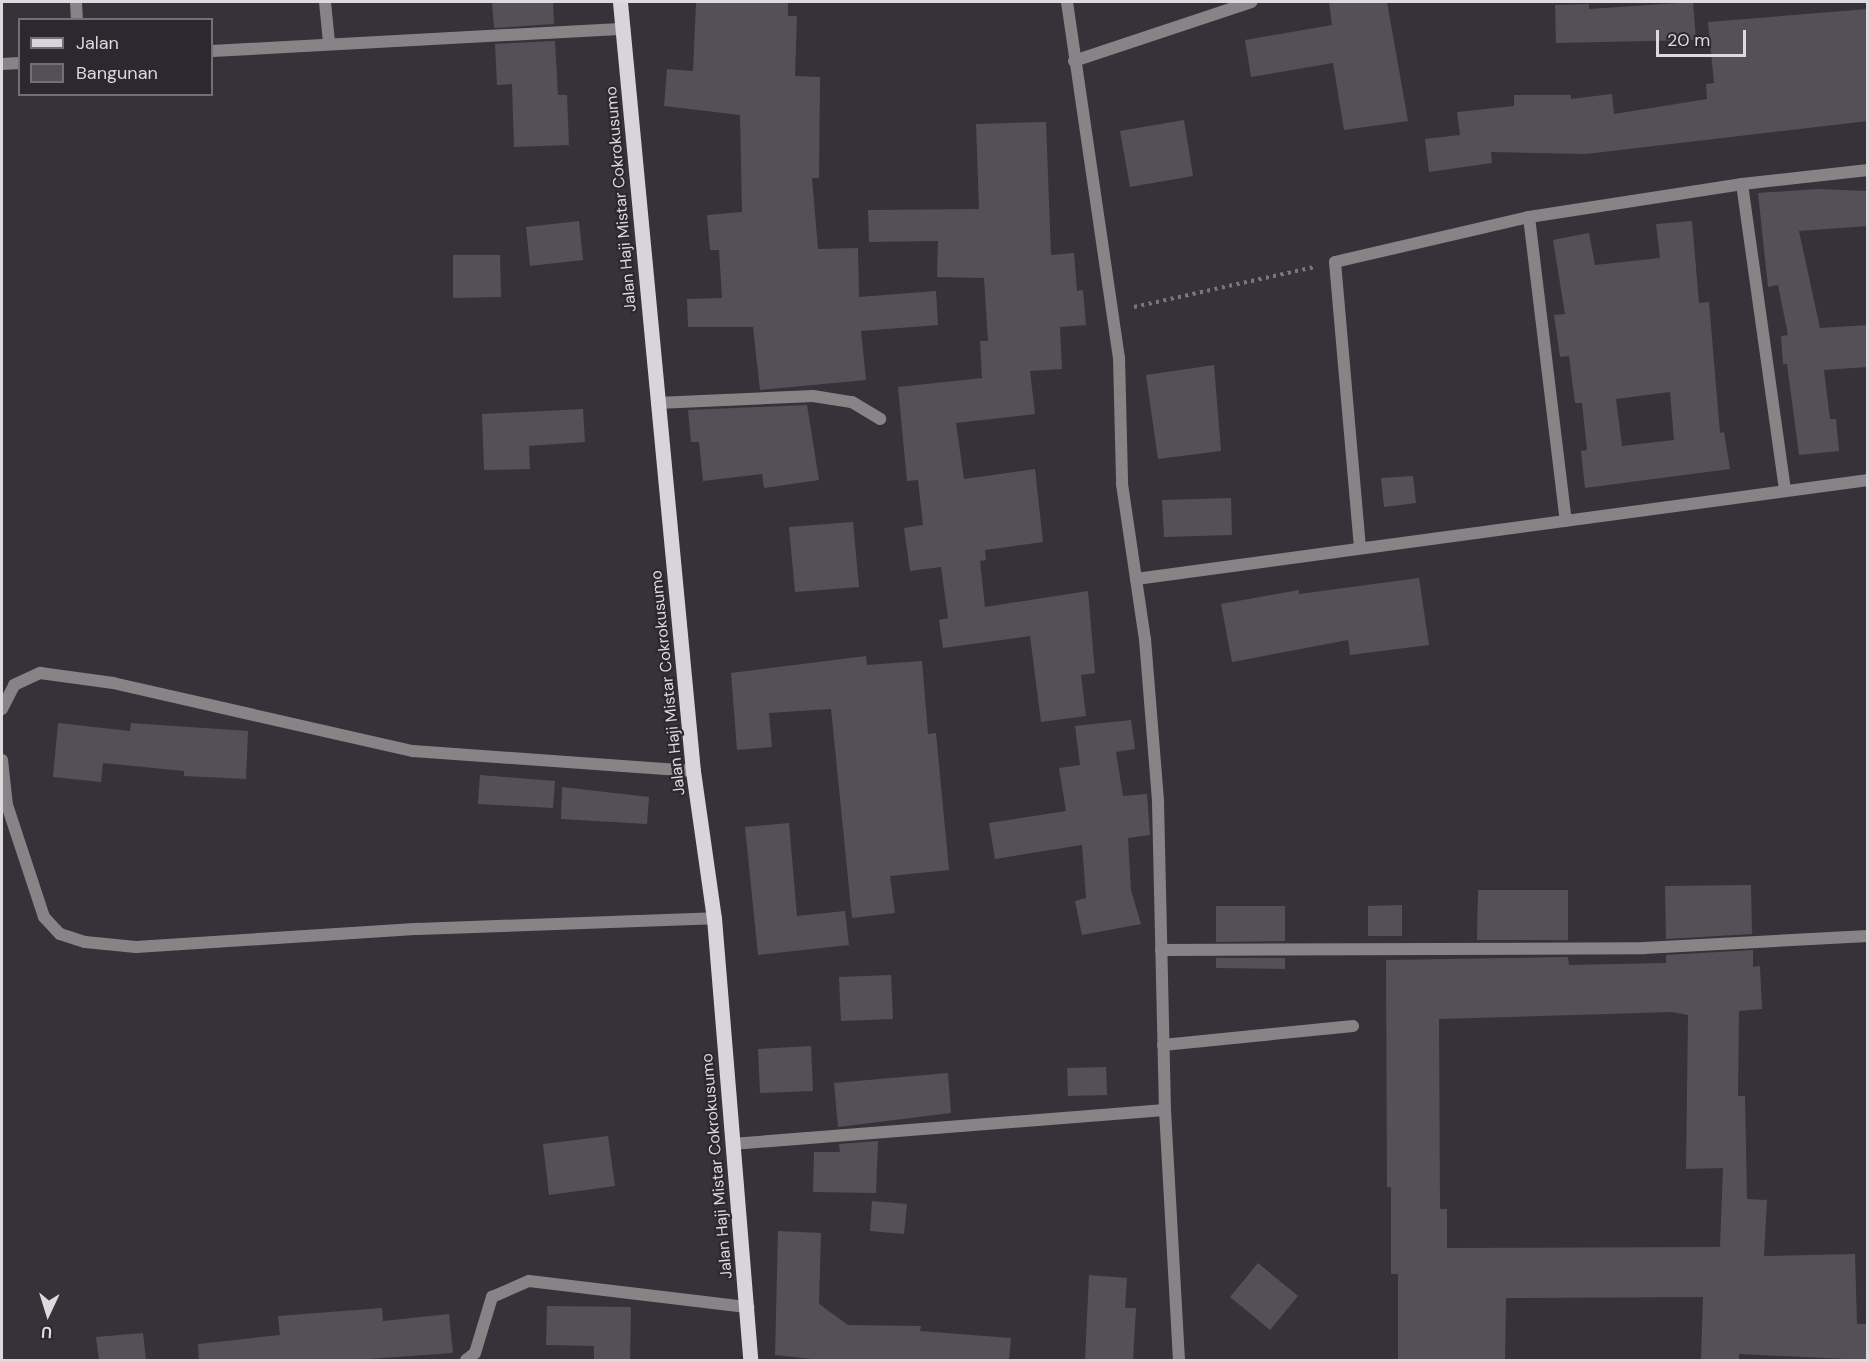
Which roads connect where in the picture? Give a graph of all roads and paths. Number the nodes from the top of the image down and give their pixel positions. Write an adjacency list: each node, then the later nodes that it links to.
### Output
1 (76, 2): 6 (street)
2 (326, 2): 8 (street)
3 (620, 2): 7 (main road, Jalan Haji Mistar Cokrokusumo)
4 (1067, 2): 10 (street)
5 (1251, 2): 10 (street)
6 (77, 18)
7 (624, 29): 8 (street); 18 (main road, Jalan Haji Mistar Cokrokusumo)
8 (329, 42): 9 (street)
9 (213, 51)
10 (1074, 61): 17 (street)
11 (18, 63): 12 (street)
12 (2, 64)
13 (1868, 170): 14 (street)
14 (1742, 184): 15 (street); 21 (street)
15 (1529, 217): 16 (street); 22 (street)
16 (1335, 262): 17 (path); 23 (street)
17 (1112, 311): 24 (street)
18 (657, 403): 19 (street); 27 (main road, Jalan Haji Mistar Cokrokusumo)
19 (880, 419)
20 (1868, 480): 21 (street)
21 (1785, 491): 22 (street)
22 (1566, 521): 23 (street)
23 (1360, 548): 24 (street)
24 (1136, 579): 30 (street)
25 (2, 709): 27 (street)
26 (2, 760): 28 (street)
27 (693, 771): 28 (main road, Jalan Haji Mistar Cokrokusumo)
28 (714, 918): 34 (main road, Jalan Haji Mistar Cokrokusumo)
29 (1868, 936): 30 (street)
30 (1161, 950): 32 (street)
31 (1353, 1026): 32 (street)
32 (1163, 1045): 33 (street)
33 (1165, 1110): 34 (street); 38 (street)
34 (732, 1144): 35 (main road, Jalan Haji Mistar Cokrokusumo)
35 (748, 1307): 36 (street); 37 (main road, Jalan Haji Mistar Cokrokusumo)
36 (466, 1360)
37 (750, 1360)
38 (1179, 1360)

